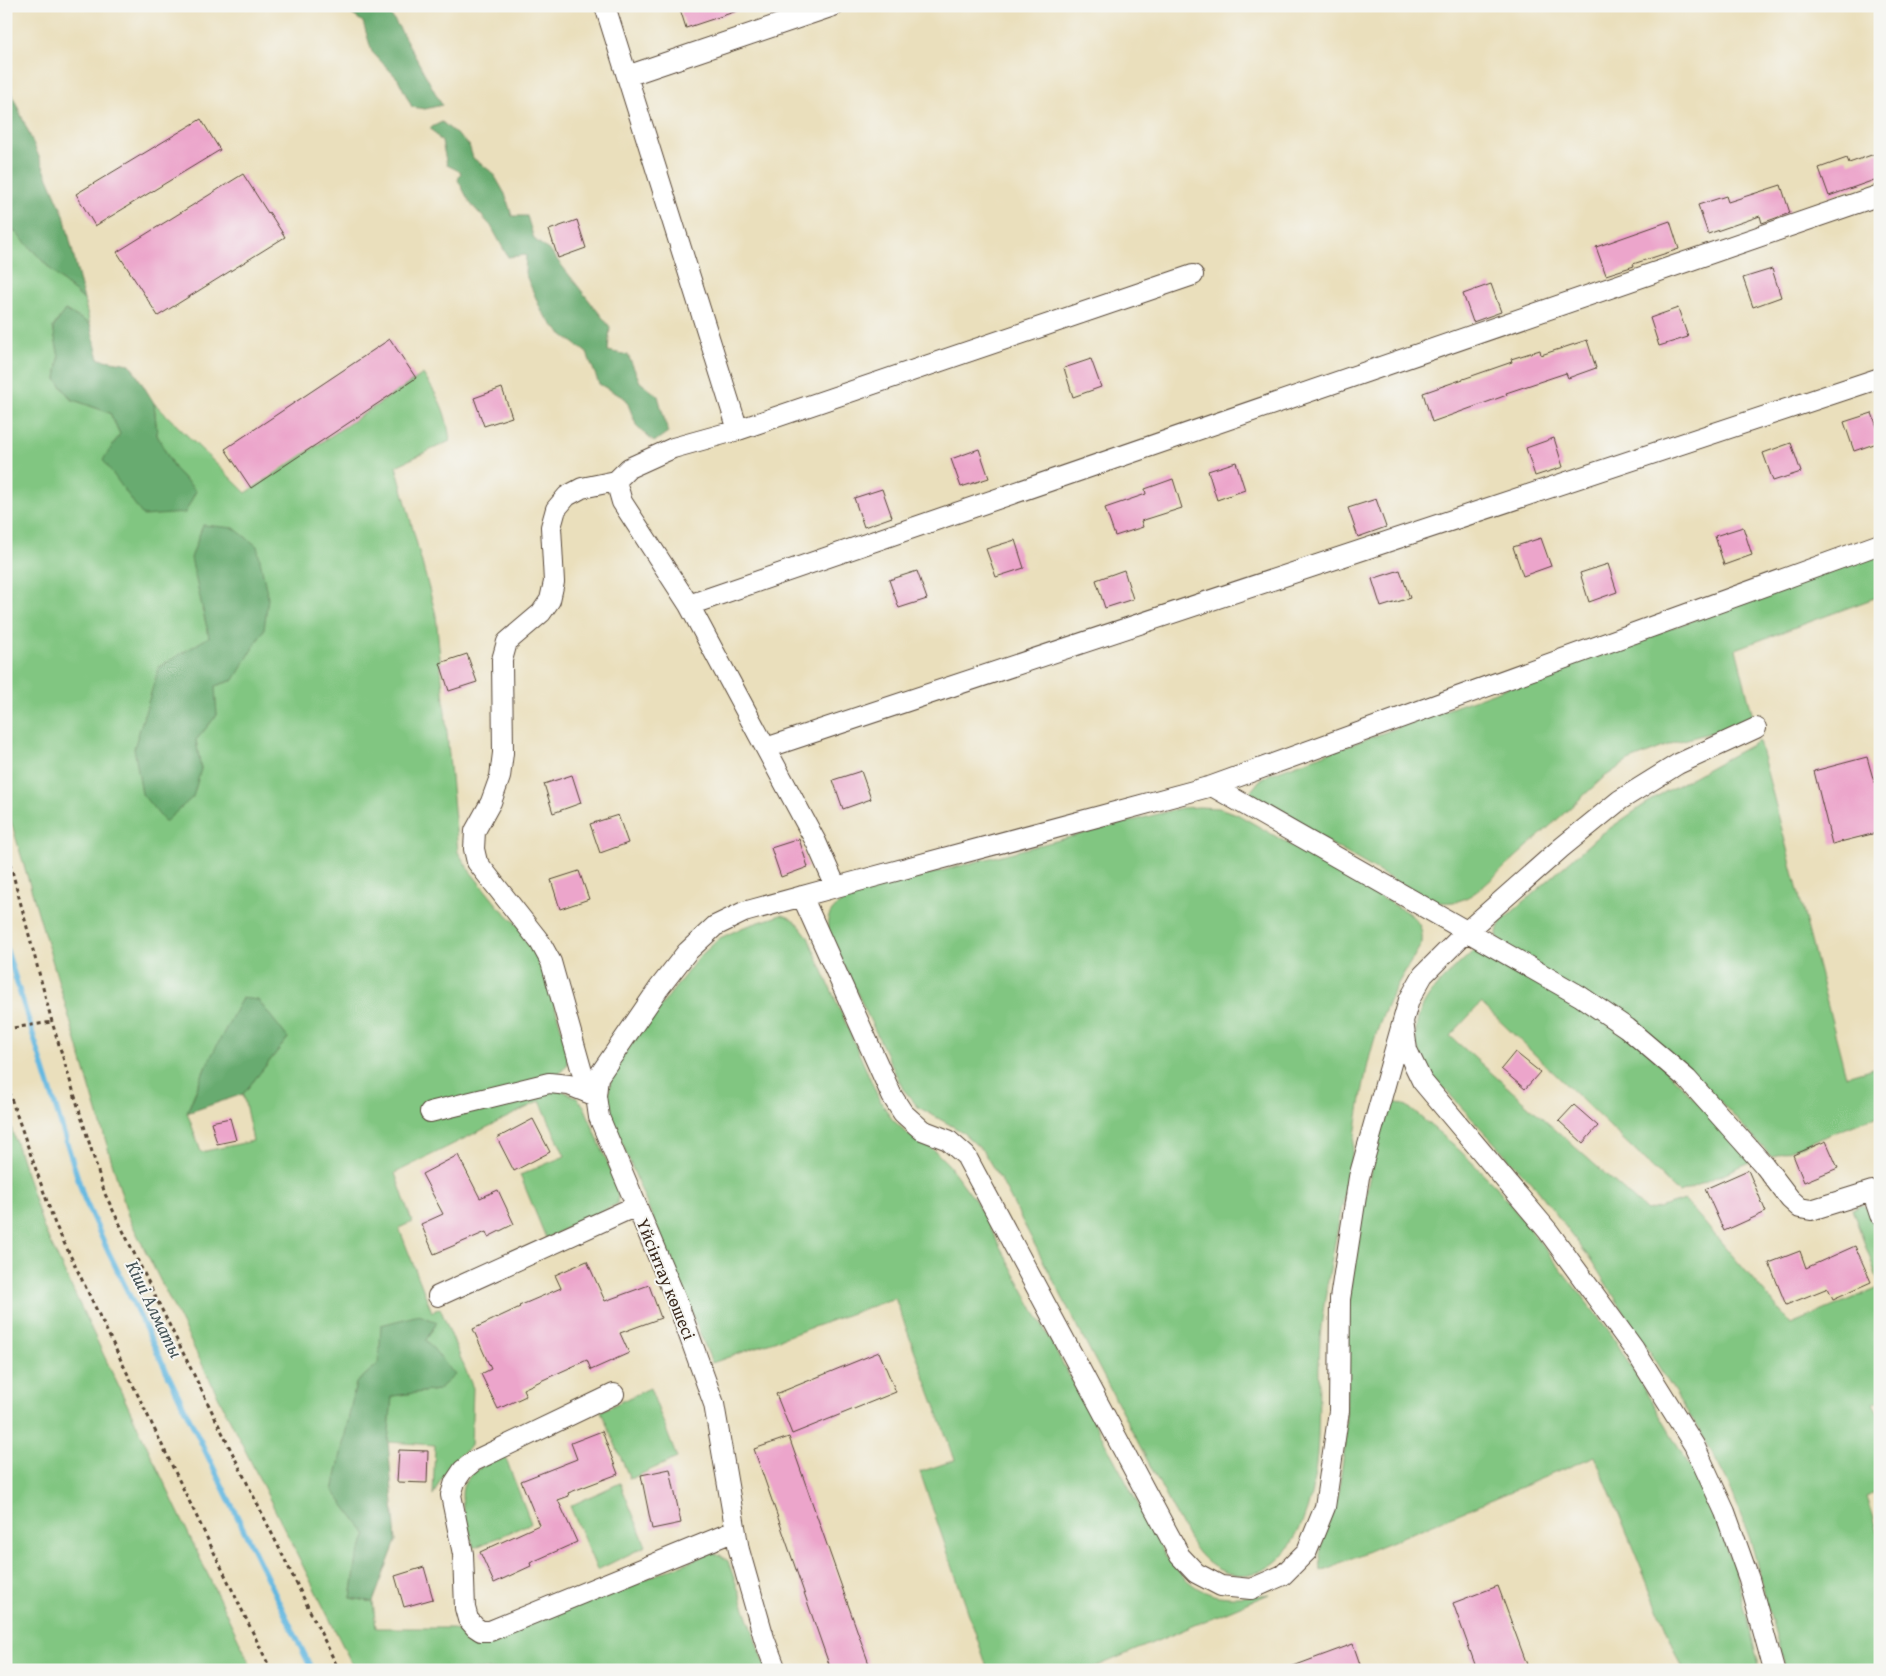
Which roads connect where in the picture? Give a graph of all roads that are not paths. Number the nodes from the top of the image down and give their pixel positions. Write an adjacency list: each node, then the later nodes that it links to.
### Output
1 (605, 6): 3 (street)
2 (833, 6): 3 (street)
3 (627, 76): 7 (street)
4 (1880, 195): 10 (street)
5 (1193, 275): 7 (street)
6 (1880, 378): 12 (street)
7 (738, 430): 8 (street)
8 (616, 481): 10 (street); 18 (street)
9 (1880, 544): 13 (street, Үйсінтау көшесі)
10 (689, 605): 12 (street)
11 (1756, 728): 16 (street)
12 (766, 748): 14 (street)
13 (1212, 786): 14 (street, Үйсінтау көшесі); 16 (street)
14 (836, 887): 15 (street, Үйсінтау көшесі)
15 (802, 896): 17 (street); 18 (street, Үйсінтау көшесі)
16 (1466, 932): 17 (street); 20 (street)
17 (1402, 1022): 27 (street)
18 (596, 1096): 19 (street); 21 (street, Үйсінтау көшесі)
19 (430, 1112)
20 (1876, 1190): 22 (street)
21 (636, 1206): 23 (street); 25 (street, Үйсінтау көшесі)
22 (1880, 1215)
23 (438, 1296)
24 (614, 1394): 25 (street)
25 (735, 1531): 26 (street, Үйсінтау көшесі)
26 (776, 1670)
27 (1774, 1670)

